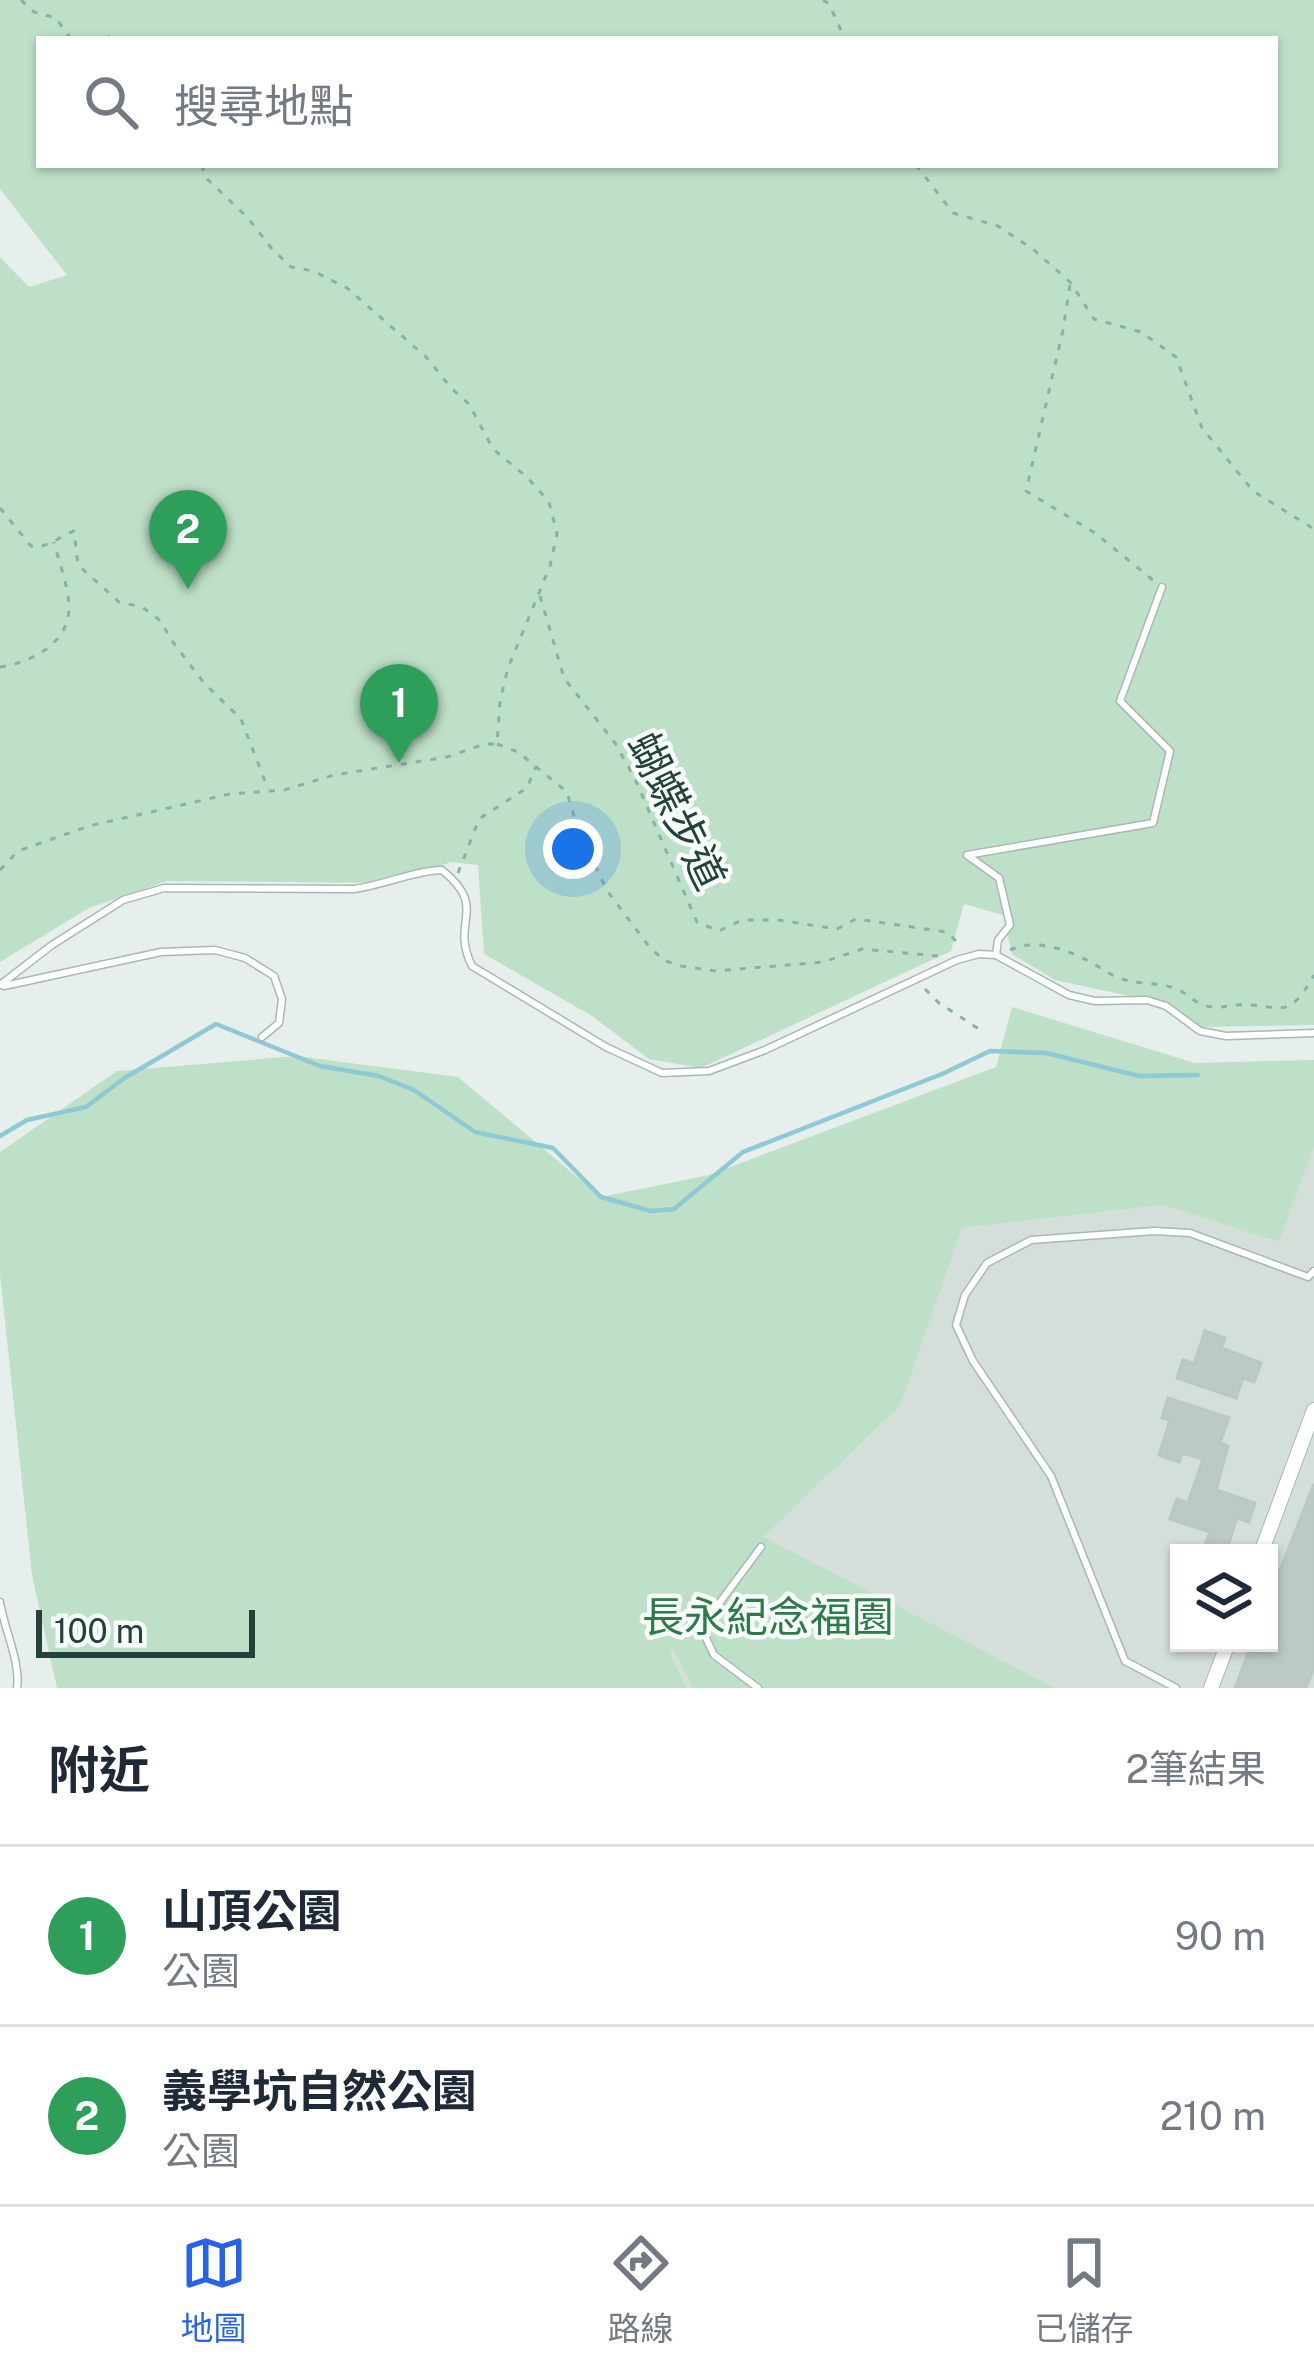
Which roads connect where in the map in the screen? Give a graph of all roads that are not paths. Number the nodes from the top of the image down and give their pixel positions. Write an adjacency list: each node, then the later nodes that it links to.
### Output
1 (1162, 587): 2 (lane)
2 (996, 953): 3 (lane); 4 (lane)
3 (0, 986): 5 (lane)
4 (1314, 1033)
5 (262, 1037)
6 (1314, 1271): 18 (lane)
7 (1314, 1410): 8 (street)
8 (1298, 1450): 9 (lane); 10 (street)
9 (1314, 1456)
10 (1264, 1544)
11 (761, 1547): 17 (lane)
12 (0, 1602): 15 (lane)
13 (0, 1646): 15 (lane)
14 (1225, 1652): 19 (street)
15 (12, 1656): 16 (lane)
16 (17, 1688)
17 (758, 1688)
18 (1176, 1688)
19 (1211, 1688)

